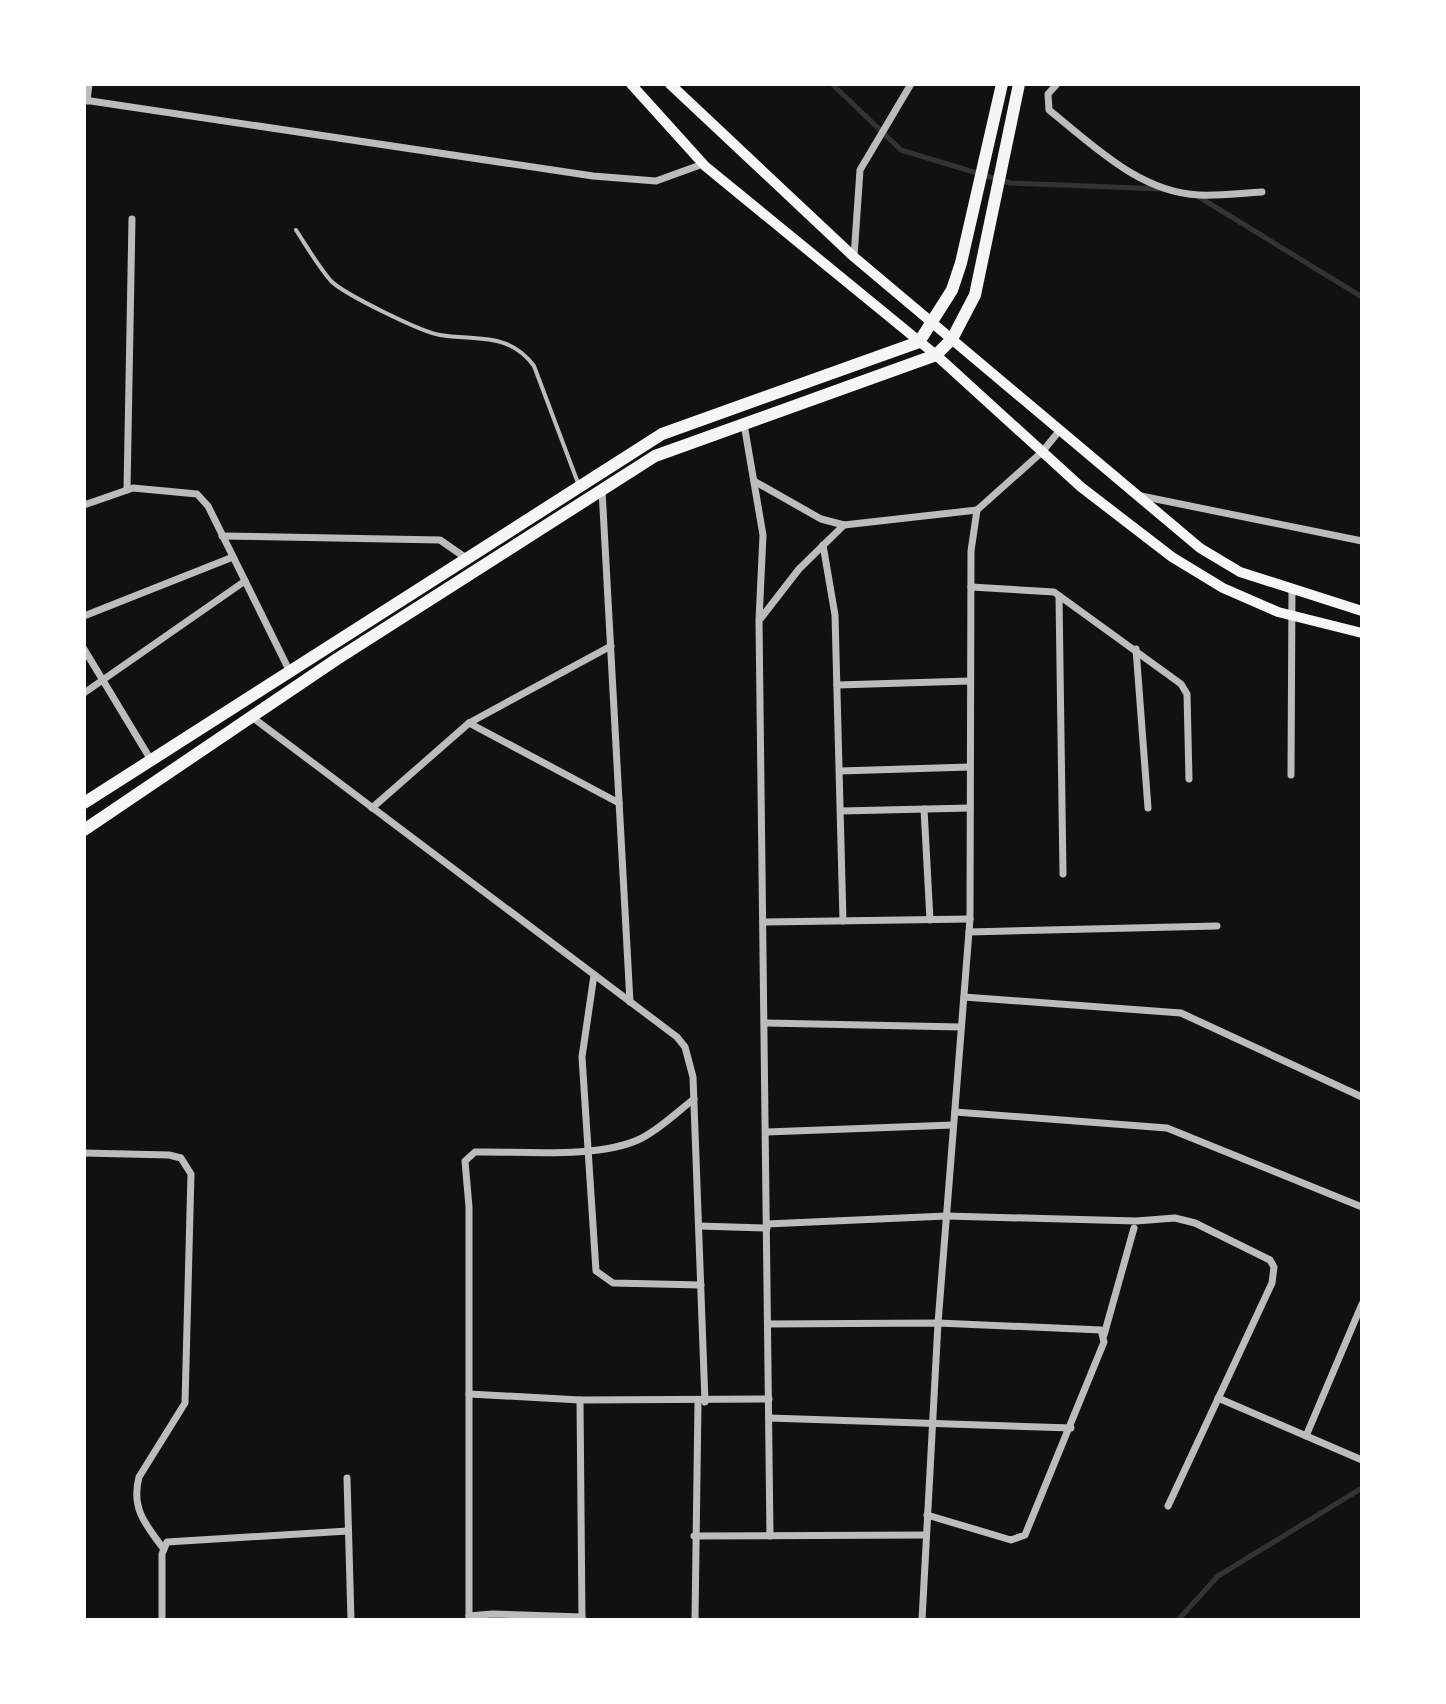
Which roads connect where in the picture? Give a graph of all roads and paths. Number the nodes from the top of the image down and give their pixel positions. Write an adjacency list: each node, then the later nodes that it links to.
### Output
1 (89, 84): 8 (street)
2 (631, 84): 9 (main road)
3 (670, 84): 13 (main road)
4 (911, 84): 13 (street)
5 (1002, 84): 14 (highway)
6 (1019, 84): 15 (highway)
7 (1057, 84): 10 (street)
8 (85, 100): 9 (street)
9 (703, 164): 16 (main road)
10 (1262, 192)
11 (132, 219): 25 (street)
12 (296, 230): 24 (lane)
13 (854, 257): 14 (main road)
14 (933, 323): 15 (main road); 16 (highway)
15 (952, 339): 17 (highway); 21 (main road)
16 (919, 342): 17 (main road); 18 (highway)
17 (936, 355): 19 (highway); 22 (main road)
18 (813, 379): 19 (highway); 24 (highway)
19 (819, 396): 20 (highway)
20 (744, 423): 23 (street); 26 (highway)
21 (1060, 430): 22 (street); 27 (main road)
22 (1042, 452): 29 (street); 41 (main road)
23 (754, 481): 30 (street); 43 (street)
24 (579, 485): 35 (highway)
25 (127, 490): 28 (street); 31 (street)
26 (602, 490): 45 (street); 53 (highway)
27 (1138, 495): 32 (street); 38 (main road)
28 (84, 505)
29 (977, 510): 30 (street); 37 (street)
30 (844, 525): 33 (street)
31 (222, 536): 34 (street); 35 (street)
32 (1362, 541)
33 (823, 545): 43 (street); 51 (street)
34 (233, 557): 36 (street); 42 (street)
35 (466, 558): 48 (highway)
36 (245, 581): 48 (street); 49 (street)
37 (971, 587): 39 (street); 50 (street)
38 (1292, 589): 40 (main road); 41 (street)
39 (1059, 596): 47 (street); 68 (street)
40 (1362, 611)
41 (1290, 615): 44 (main road); 58 (street)
42 (84, 616)
43 (759, 620): 72 (street)
44 (1362, 633)
45 (611, 646): 54 (street); 61 (street)
46 (84, 649): 49 (street)
47 (1136, 649): 59 (street); 64 (street)
48 (290, 672): 55 (highway)
49 (103, 680): 52 (street); 55 (street)
50 (970, 681): 51 (street); 56 (street)
51 (837, 685): 57 (street)
52 (84, 693)
53 (252, 717): 62 (street); 67 (highway)
54 (469, 723): 61 (street); 62 (street)
55 (151, 761): 60 (highway)
56 (970, 767): 57 (street); 63 (street)
57 (840, 771): 66 (street)
58 (1291, 775)
59 (1189, 779)
60 (84, 803)
61 (619, 803): 77 (street)
62 (372, 808): 75 (street)
63 (970, 808): 65 (street); 69 (street)
64 (1148, 808)
65 (924, 809): 66 (street); 70 (street)
66 (841, 811): 71 (street)
67 (84, 830)
68 (1063, 874)
69 (970, 919): 70 (street); 74 (street)
70 (930, 920): 71 (street)
71 (843, 921): 72 (street)
72 (765, 922): 78 (street)
73 (1217, 926): 74 (street)
74 (969, 932): 76 (street)
75 (594, 975): 77 (street); 85 (street)
76 (964, 997): 79 (street); 80 (street)
77 (630, 1002): 81 (street)
78 (766, 1023): 79 (street); 84 (street)
79 (961, 1027): 82 (street)
80 (1362, 1097)
81 (694, 1099): 85 (street); 89 (street)
82 (955, 1112): 83 (street); 87 (street)
83 (953, 1125): 84 (street); 88 (street)
84 (767, 1132): 90 (street)
85 (587, 1150): 92 (street); 97 (street)
86 (84, 1153): 114 (street)
87 (1362, 1207)
88 (946, 1216): 90 (street); 94 (street); 98 (street)
89 (699, 1226): 90 (street); 92 (street)
90 (767, 1226): 95 (street)
91 (1134, 1228): 96 (street)
92 (701, 1285): 101 (street)
93 (1362, 1304): 105 (street)
94 (938, 1323): 95 (street); 96 (street); 103 (street)
95 (768, 1324): 99 (street)
96 (1104, 1335): 104 (street)
97 (469, 1394): 100 (street); 115 (street)
98 (1218, 1398): 105 (street); 108 (street)
99 (769, 1399): 101 (street); 102 (street)
100 (580, 1400): 101 (street); 116 (street)
101 (702, 1402): 112 (street)
102 (769, 1418): 103 (street); 113 (street)
103 (932, 1425): 104 (street); 109 (street)
104 (1071, 1428): 109 (street)
105 (1306, 1436): 106 (street)
106 (1362, 1460)
107 (347, 1478): 110 (street)
108 (1168, 1506)
109 (927, 1515): 111 (street)
110 (348, 1531): 114 (street); 118 (street)
111 (926, 1535): 113 (street); 120 (street)
112 (694, 1536): 113 (street); 119 (street)
113 (770, 1536)
114 (163, 1548): 117 (street)
115 (469, 1618): 116 (street)
116 (582, 1618)
117 (162, 1620)
118 (351, 1620)
119 (695, 1620)
120 (922, 1620)

